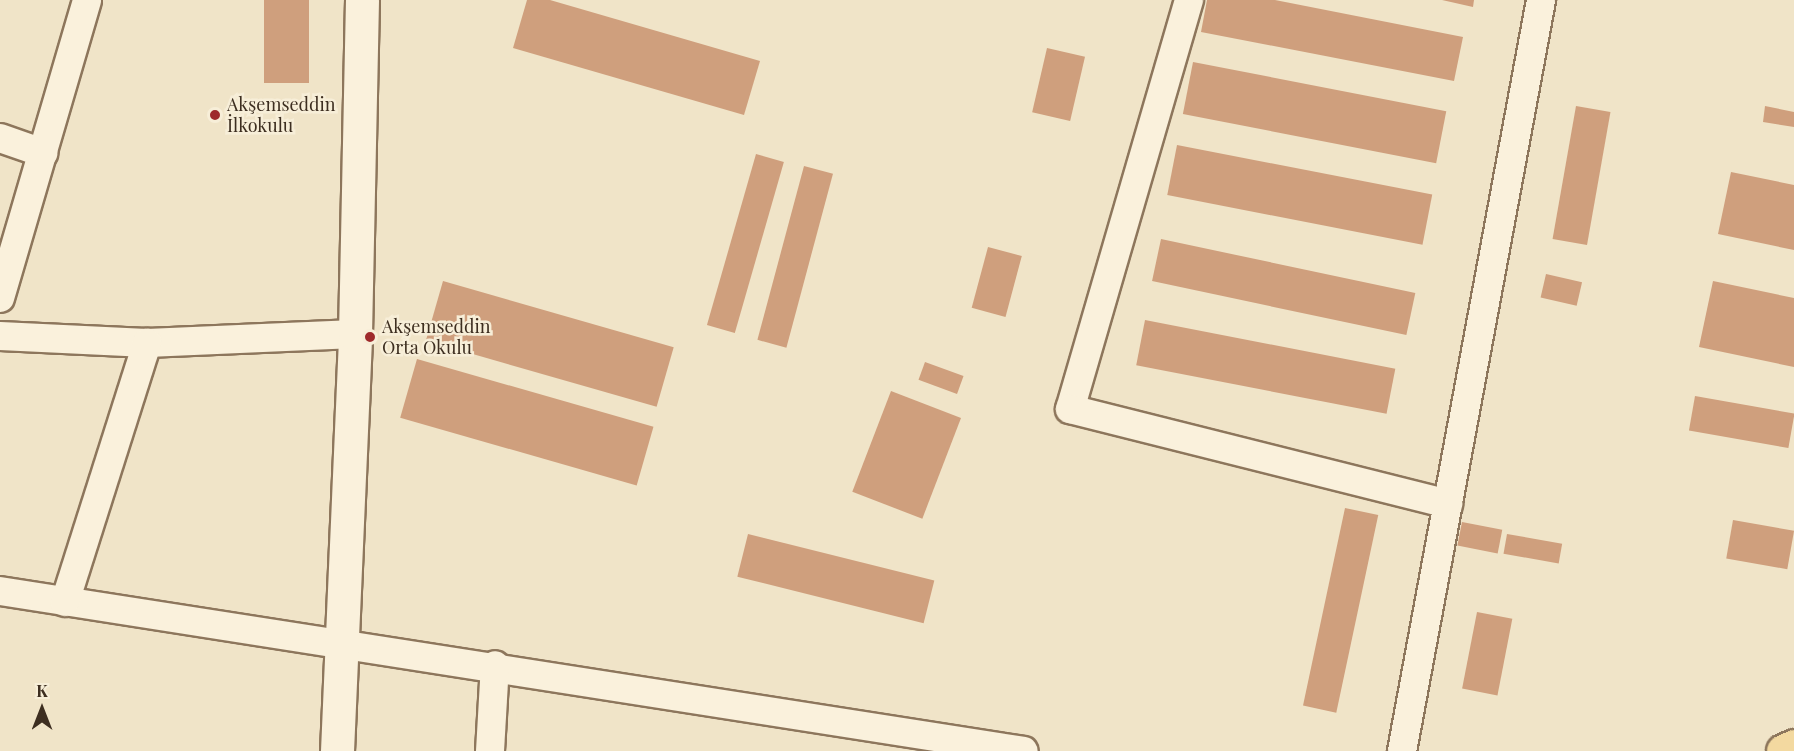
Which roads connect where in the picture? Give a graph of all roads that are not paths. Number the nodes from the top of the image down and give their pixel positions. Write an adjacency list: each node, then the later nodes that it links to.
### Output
1 (87, 0): 6 (street)
2 (362, 0): 8 (street)
3 (1189, 0): 11 (street)
4 (1541, 0): 11 (street)
5 (0, 138): 6 (street)
6 (43, 153): 7 (street)
7 (0, 298)
8 (355, 334): 10 (street); 14 (street)
9 (0, 336): 10 (street)
10 (147, 343): 13 (street)
11 (1448, 504): 21 (street)
12 (0, 591): 13 (street)
13 (65, 602): 14 (street)
14 (338, 646): 15 (street); 18 (street)
15 (495, 665): 16 (street); 19 (street)
16 (868, 739): 20 (street)
17 (1794, 746): 22 (main road)
18 (337, 751)
19 (490, 751)
20 (1024, 751)
21 (1402, 751)
22 (1783, 751)

